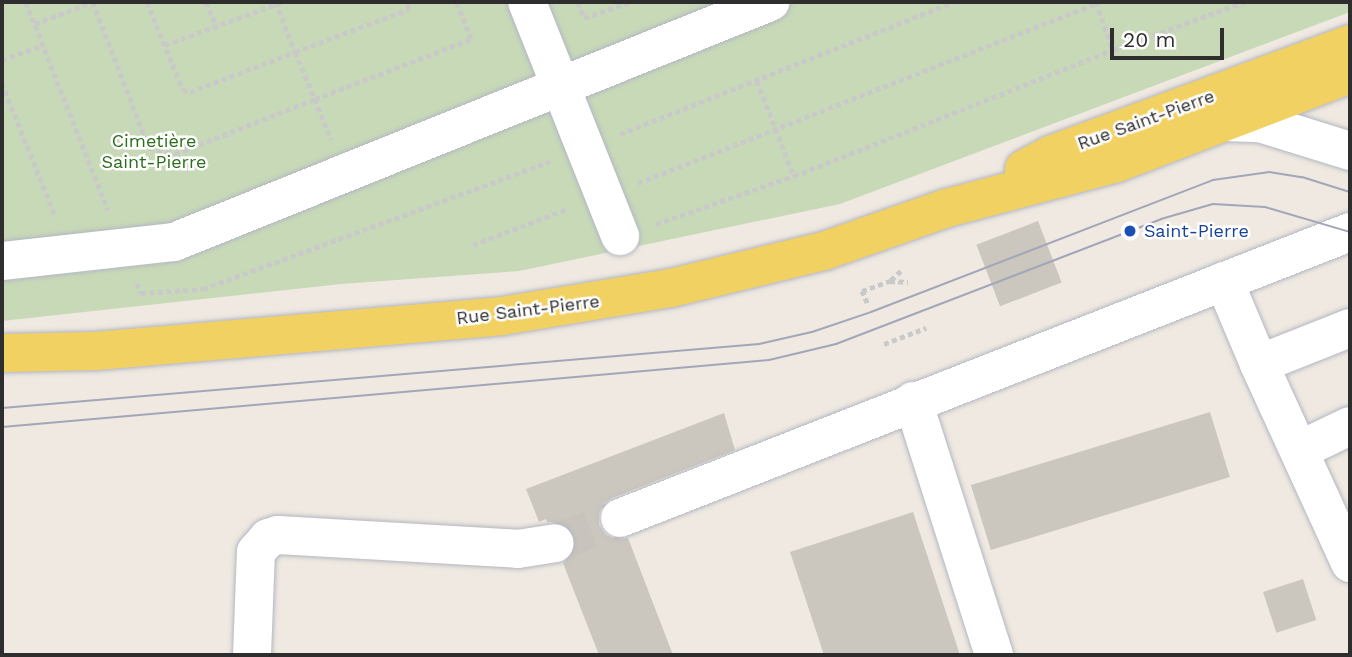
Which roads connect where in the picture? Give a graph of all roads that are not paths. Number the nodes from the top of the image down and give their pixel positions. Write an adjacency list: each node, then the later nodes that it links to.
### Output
1 (527, 2): 5 (lane)
2 (770, 2): 5 (lane)
3 (1350, 44): 8 (main road, Rue Saint-Pierre)
4 (1350, 74): 6 (main road, Rue Saint-Pierre)
5 (559, 85): 10 (lane); 11 (lane)
6 (1224, 122): 7 (lane); 8 (main road, Rue Saint-Pierre)
7 (1350, 151)
8 (947, 208): 14 (main road, Rue Saint-Pierre)
9 (1350, 232): 12 (lane)
10 (620, 236)
11 (2, 261)
12 (1224, 281): 16 (lane); 18 (lane)
13 (1350, 328): 16 (lane)
14 (96, 351): 15 (main road, Rue Saint-Pierre); 17 (main road, Rue Saint-Pierre)
15 (2, 353)
16 (1259, 365): 20 (lane)
17 (2, 371)
18 (913, 401): 21 (lane); 26 (lane)
19 (1350, 426): 20 (lane)
20 (1300, 450): 22 (lane)
21 (620, 518)
22 (1343, 525): 24 (lane)
23 (555, 543): 25 (lane)
24 (1350, 563)
25 (252, 655)
26 (994, 655)

